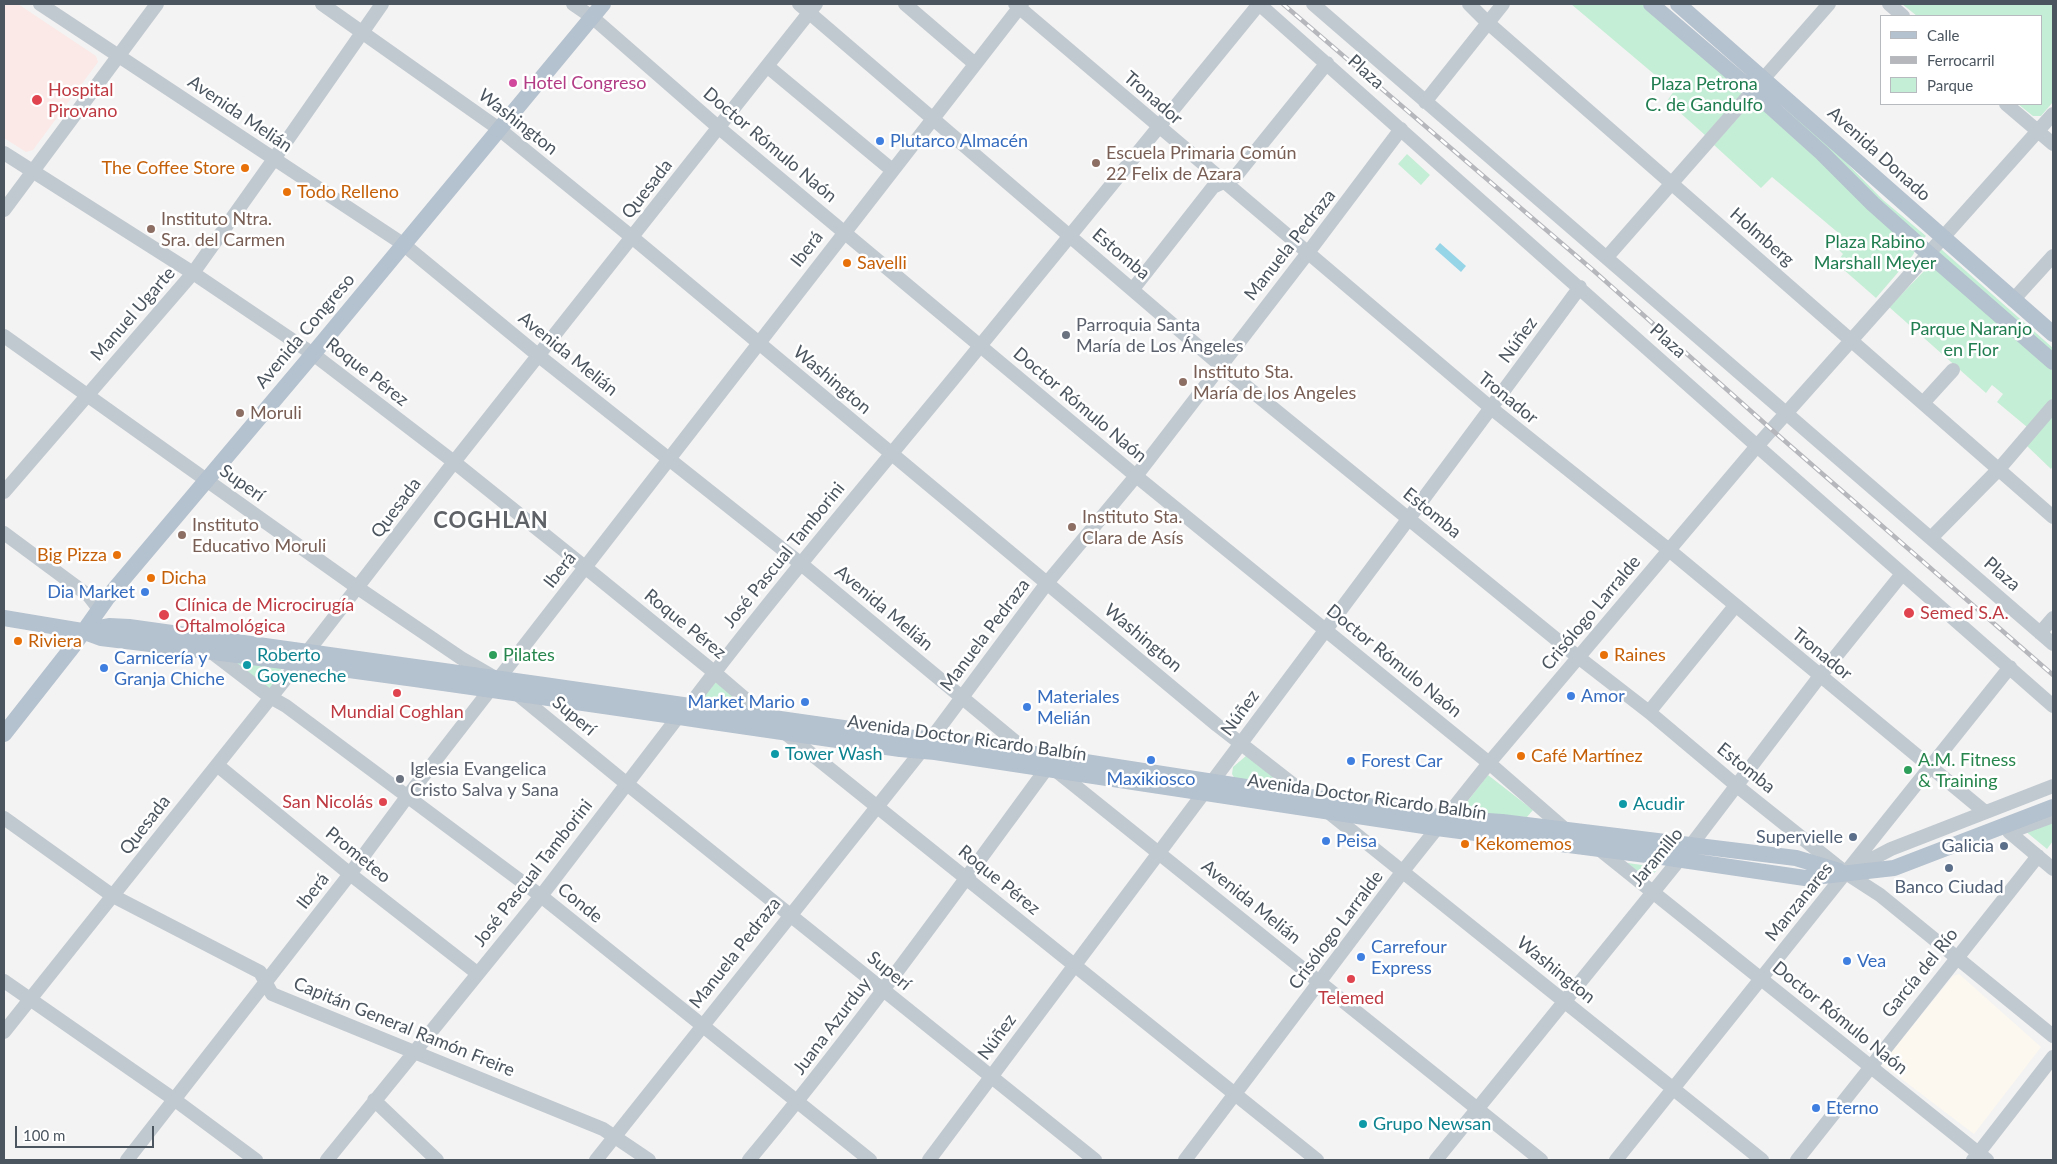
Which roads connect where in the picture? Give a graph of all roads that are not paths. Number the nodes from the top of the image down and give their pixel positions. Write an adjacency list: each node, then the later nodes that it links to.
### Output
1 (40, 4): 22 (street, Avenida Melián)
2 (157, 4): 22 (street)
3 (322, 4): 21 (street, Washington)
4 (382, 4): 21 (street, Manuel Ugarte)
5 (573, 4): 19 (street, Doctor Rómulo Naón)
6 (603, 4): 19 (main road, Avenida Congreso)
7 (904, 4): 24 (street)
8 (1259, 4): 23 (street, Plaza); 32 (street, José Pascual Tamborini)
9 (1313, 4): 28 (street, Plaza)
10 (1469, 4): 20 (street, Holmberg)
11 (1503, 4): 20 (street)
12 (1651, 4): 27 (main road)
13 (1678, 4): 26 (main road, Avenida Donado)
14 (1829, 4): 26 (street)
15 (1889, 4): 18 (street)
16 (1019, 5): 24 (street, Iberá); 32 (street, Tronador)
17 (808, 7): 25 (street, Quesada); 31 (street, Estomba)
18 (1902, 15)
19 (592, 17): 33 (street, Doctor Rómulo Naón); 34 (main road, Avenida Congreso)
20 (1487, 22): 28 (street); 43 (street, Holmberg)
21 (363, 31): 34 (street, Washington); 39 (street, Manuel Ugarte)
22 (118, 55): 39 (street, Avenida Melián); 41 (street)
23 (1327, 63): 35 (street, Plaza); 42 (street)
24 (974, 64): 31 (street, Iberá)
25 (767, 66): 33 (street, Quesada); 40 (street)
26 (1764, 78): 27 (street); 47 (main road, Avenida Donado)
27 (1753, 91): 43 (street); 50 (main road)
28 (1425, 102): 53 (street, Plaza)
29 (2007, 105): 36 (street)
30 (2053, 114): 36 (street, Crisólogo Larralde)
31 (933, 118): 40 (street, Iberá); 46 (street, Estomba)
32 (1158, 126): 42 (street, Tronador); 46 (street, José Pascual Tamborini)
33 (718, 127): 45 (street, Doctor Rómulo Naón); 48 (street, Quesada)
34 (499, 129): 48 (street, Washington); 49 (main road, Avenida Congreso)
35 (1400, 129): 51 (street, Manuela Pedraza); 55 (street, Plaza)
36 (2038, 131): 37 (street); 47 (street, Crisólogo Larralde)
37 (2053, 144)
38 (4, 153): 41 (street, Roque Pérez)
39 (274, 160): 49 (street, Avenida Melián); 54 (street, Manuel Ugarte)
40 (892, 170): 45 (street, Iberá)
41 (33, 172): 44 (street); 54 (street, Roque Pérez)
42 (1223, 182): 51 (street, Tronador); 56 (street)
43 (1672, 183): 53 (street); 60 (street, Holmberg)
44 (4, 210)
45 (844, 232): 61 (street, Iberá); 62 (street, Doctor Rómulo Naón)
46 (1071, 236): 56 (street, Estomba); 62 (street, José Pascual Tamborini)
47 (1942, 237): 50 (street, Crisólogo Larralde); 57 (main road, Avenida Donado)
48 (633, 238): 61 (street, Washington); 64 (street, Quesada)
49 (403, 244): 63 (main road, Avenida Congreso); 64 (street, Avenida Melián)
50 (1928, 253): 60 (street, Crisólogo Larralde); 65 (main road)
51 (1307, 254): 66 (street, Manuela Pedraza); 71 (street, Tronador)
52 (2053, 256): 57 (street)
53 (1607, 257): 72 (street, Plaza)
54 (193, 273): 63 (street, Roque Pérez); 68 (street, Manuel Ugarte)
55 (1580, 288): 71 (street, Núñez); 73 (street, Plaza)
56 (1134, 289): 66 (street, Estomba)
57 (2013, 300): 58 (main road, Avenida Donado)
58 (2053, 334)
59 (4, 336): 68 (street, Superí)
60 (1851, 340): 69 (street, Holmberg); 72 (street, Crisólogo Larralde)
61 (758, 343): 74 (street, Washington); 75 (street, Iberá)
62 (980, 346): 74 (street, José Pascual Tamborini); 78 (street, Doctor Rómulo Naón)
63 (313, 354): 76 (street, Roque Pérez); 79 (main road, Avenida Congreso)
64 (539, 356): 75 (street, Avenida Melián); 76 (street, Quesada)
65 (2053, 362)
66 (1220, 365): 78 (street, Manuela Pedraza); 82 (street, Estomba)
67 (1953, 370): 69 (street)
68 (88, 395): 79 (street, Superí); 80 (street, Manuel Ugarte)
69 (1923, 403): 77 (street, Holmberg)
70 (2053, 406): 77 (street)
71 (1491, 408): 82 (street, Núñez); 85 (street, Tronador)
72 (1786, 413): 73 (street, Crisólogo Larralde); 84 (street, Plaza)
73 (1756, 446): 85 (street, Crisólogo Larralde); 88 (street, Plaza)
74 (892, 454): 86 (street, José Pascual Tamborini); 89 (street, Washington)
75 (669, 458): 86 (street, Avenida Melián); 87 (street, Iberá)
76 (454, 462): 87 (street, Roque Pérez); 90 (street, Quesada)
77 (1999, 469): 81 (street, Holmberg); 84 (street)
78 (1136, 476): 89 (street, Manuela Pedraza); 96 (street, Doctor Rómulo Naón)
79 (206, 480): 90 (street, Superí); 92 (main road, Avenida Congreso)
80 (4, 492)
81 (2053, 517)
82 (1409, 520): 96 (street, Núñez); 101 (street, Estomba)
83 (4, 533): 92 (street)
84 (1931, 538): 98 (street, Plaza)
85 (1669, 550): 91 (street, Tronador); 101 (street, Crisólogo Larralde)
86 (800, 563): 104 (street, José Pascual Tamborini); 109 (street, Avenida Melián)
87 (586, 568): 104 (street, Roque Pérez); 106 (street, Iberá)
88 (1902, 574): 103 (street, Plaza); 105 (street, Jaramillo)
89 (1048, 583): 109 (street, Manuela Pedraza); 116 (street, Washington)
90 (358, 588): 102 (street, Quesada); 106 (street, Superí)
91 (1734, 606): 105 (street, Tronador); 112 (street)
92 (99, 609): 95 (main road); 97 (main road, Avenida Congreso)
93 (4, 618): 97 (main road, Avenida Doctor Ricardo Balbín)
94 (2053, 618): 98 (street)
95 (109, 626): 97 (main road, Avenida Doctor Ricardo Balbín); 102 (main road, Avenida Doctor Ricardo Balbín)
96 (1325, 629): 116 (street, Núñez); 119 (street, Doctor Rómulo Naón)
97 (82, 631): 100 (main road, Avenida Doctor Ricardo Balbín); 115 (main road, Avenida Congreso)
98 (2040, 633): 99 (street, Plaza)
99 (2053, 644)
100 (210, 651): 102 (main road, Avenida Doctor Ricardo Balbín); 108 (street, Conde)
101 (1578, 657): 112 (street, Estomba); 119 (street, Crisólogo Larralde)
102 (302, 658): 106 (main road, Avenida Doctor Ricardo Balbín); 108 (street, Quesada)
103 (2010, 668): 110 (street, Plaza); 121 (street, Manzanares)
104 (714, 672): 111 (street, José Pascual Tamborini); 113 (street, Roque Pérez)
105 (1820, 676): 121 (street, Tronador); 124 (street, Jaramillo)
106 (495, 685): 107 (main road, Avenida Doctor Ricardo Balbín); 111 (main road, Avenida Doctor Ricardo Balbín); 129 (street, Iberá)
107 (516, 693): 111 (main road, Avenida Doctor Ricardo Balbín); 123 (street, Superí)
108 (270, 697): 120 (street, Quesada); 129 (street, Conde)
109 (963, 698): 117 (street, Manuela Pedraza); 118 (street, Avenida Melián)
110 (2053, 706)
111 (683, 712): 113 (main road, Avenida Doctor Ricardo Balbín); 114 (main road, Avenida Doctor Ricardo Balbín); 123 (street, José Pascual Tamborini)
112 (1649, 712): 124 (street, Estomba)
113 (767, 716): 114 (street, Roque Pérez); 117 (main road, Avenida Doctor Ricardo Balbín)
114 (784, 732): 117 (main road, Avenida Doctor Ricardo Balbín); 130 (street, Roque Pérez)
115 (4, 734)
116 (1241, 744): 126 (street, Núñez); 127 (street, Washington)
117 (926, 745): 118 (main road, Avenida Doctor Ricardo Balbín); 122 (main road, Avenida Doctor Ricardo Balbín); 130 (street, Manuela Pedraza)
118 (1032, 753): 122 (street, Avenida Melián); 126 (main road, Avenida Doctor Ricardo Balbín)
119 (1489, 763): 136 (street, Crisólogo Larralde); 137 (street, Doctor Rómulo Naón)
120 (217, 764): 147 (street, Prometeo); 150 (street, Quesada)
121 (1929, 766): 133 (street, Tronador); 146 (street, Manzanares)
122 (1050, 768): 126 (main road, Avenida Doctor Ricardo Balbín); 141 (street, Avenida Melián); 148 (street, Juana Azurduy)
123 (627, 784): 151 (street, José Pascual Tamborini); 152 (street, Superí)
124 (1737, 786): 139 (street, Jaramillo); 146 (street, Estomba)
125 (2053, 786): 133 (street, Avenida Doctor Ricardo Balbín)
126 (1208, 788): 127 (main road, Avenida Doctor Ricardo Balbín); 132 (main road, Avenida Doctor Ricardo Balbín); 141 (street, Núñez)
127 (1308, 796): 136 (main road, Avenida Doctor Ricardo Balbín)
128 (2053, 796): 146 (main road)
129 (407, 797): 147 (street, Iberá); 151 (street, Conde)
130 (876, 806): 148 (street, Roque Pérez); 152 (street, Manuela Pedraza)
131 (2053, 807): 146 (main road)
132 (1327, 811): 136 (main road, Avenida Doctor Ricardo Balbín); 145 (street, Washington)
133 (1985, 812): 146 (street, Avenida Doctor Ricardo Balbín)
134 (2053, 816): 138 (street, Avenida Doctor Ricardo Balbín)
135 (4, 818): 150 (street, Capitán General Ramón Freire)
136 (1441, 823): 137 (main road, Avenida Doctor Ricardo Balbín); 140 (main road, Avenida Doctor Ricardo Balbín); 145 (street, Crisólogo Larralde)
137 (1566, 830): 139 (main road, Avenida Doctor Ricardo Balbín)
138 (2009, 832): 142 (street); 146 (street, Avenida Doctor Ricardo Balbín)
139 (1692, 844): 143 (street, Jaramillo); 146 (main road, Avenida Doctor Ricardo Balbín)
140 (1599, 849): 143 (main road, Avenida Doctor Ricardo Balbín); 149 (street, Doctor Rómulo Naón)
141 (1158, 852): 154 (street, Núñez); 159 (street, Avenida Melián)
142 (2038, 856): 144 (street); 153 (street, García del Río)
143 (1680, 859): 146 (main road, Avenida Doctor Ricardo Balbín); 149 (street, Jaramillo)
144 (2053, 869)
145 (1404, 871): 159 (street, Crisólogo Larralde); 162 (street, Washington)
146 (1846, 873): 153 (street, Estomba); 156 (street, Manzanares)
147 (350, 874): 155 (street, Prometeo); 158 (street, Iberá)
148 (967, 878): 154 (street, Roque Pérez); 160 (street, Juana Azurduy)
149 (1652, 892): 156 (street, Doctor Rómulo Naón); 162 (street, Jaramillo)
150 (113, 896): 158 (street, Capitán General Ramón Freire); 161 (street, Quesada)
151 (541, 896): 155 (street, José Pascual Tamborini); 163 (street, Conde)
152 (790, 915): 160 (street, Superí); 163 (street, Manuela Pedraza)
153 (1956, 957): 165 (street, Estomba); 168 (street, García del Río)
154 (1073, 965): 169 (street, Núñez); 171 (street, Roque Pérez)
155 (477, 973): 166 (street, José Pascual Tamborini)
156 (1761, 979): 168 (street, Doctor Rómulo Naón); 170 (street, Manzanares)
157 (4, 981): 161 (street)
158 (266, 981): 166 (street, Capitán General Ramón Freire); 172 (street, Iberá)
159 (1320, 982): 171 (street, Crisólogo Larralde); 175 (street, Avenida Melián)
160 (883, 990): 169 (street, Superí); 174 (street, Juana Azurduy)
161 (31, 1000): 164 (street, Quesada); 172 (street)
162 (1564, 1001): 170 (street, Washington); 175 (street, Jaramillo)
163 (702, 1026): 174 (street, Conde); 176 (street, Manuela Pedraza)
164 (4, 1032)
165 (2053, 1036)
166 (414, 1052): 173 (street, José Pascual Tamborini); 176 (street, Capitán General Ramón Freire)
167 (2053, 1057): 177 (street)
168 (1870, 1066): 177 (street, Doctor Rómulo Naón); 194 (street, García del Río)
169 (991, 1077): 186 (street, Núñez); 187 (street, Superí)
170 (1673, 1089): 192 (street, Manzanares); 193 (street, Washington)
171 (1234, 1094): 188 (street, Crisólogo Larralde); 189 (street, Roque Pérez)
172 (175, 1100): 178 (street, Iberá); 179 (street)
173 (374, 1100): 180 (street, José Pascual Tamborini); 181 (street)
174 (797, 1103): 184 (street, Juana Azurduy); 185 (street, Conde)
175 (1477, 1108): 190 (street, Jaramillo); 191 (street, Avenida Melián)
176 (614, 1137): 182 (street, Manuela Pedraza); 183 (street, Capitán General Ramón Freire)
177 (1980, 1158)
178 (127, 1160)
179 (256, 1160)
180 (328, 1160)
181 (437, 1160)
182 (596, 1160)
183 (649, 1160)
184 (749, 1160)
185 (870, 1160)
186 (929, 1160)
187 (1095, 1160)
188 (1185, 1160)
189 (1316, 1160)
190 (1436, 1160)
191 (1541, 1160)
192 (1616, 1160)
193 (1762, 1160)
194 (1797, 1160)

